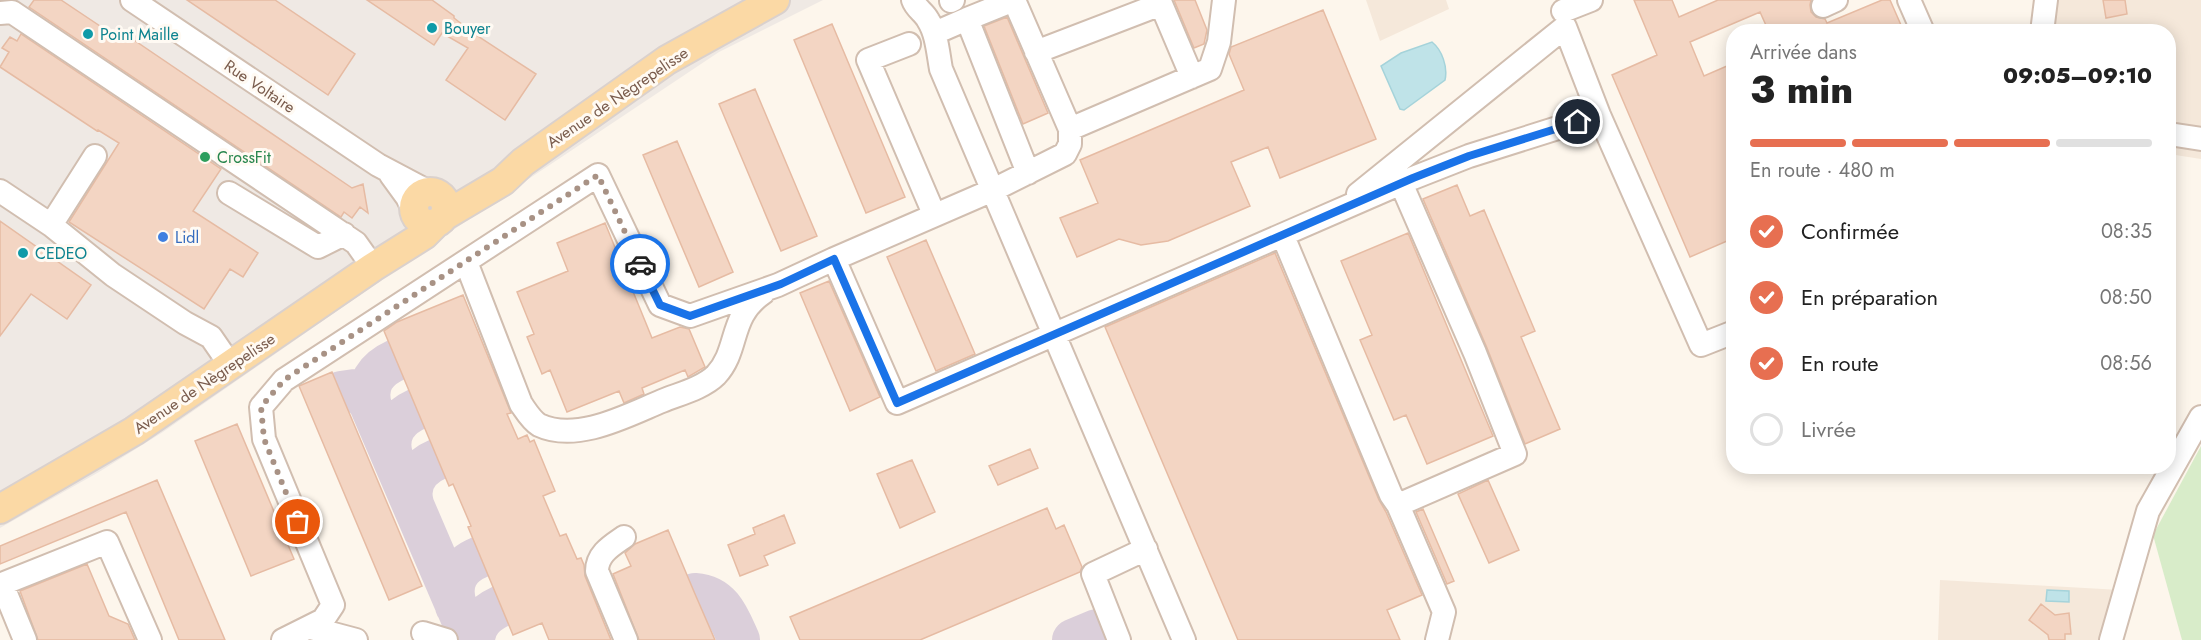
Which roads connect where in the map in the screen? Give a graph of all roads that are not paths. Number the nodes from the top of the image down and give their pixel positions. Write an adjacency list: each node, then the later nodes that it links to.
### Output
1 (132, 0): 28 (street, Rue Voltaire)
2 (776, 0): 28 (main road, Avenue de Nègrepelisse)
3 (1014, 0): 11 (street); 16 (street)
4 (1224, 0): 17 (street)
5 (1591, 0): 9 (street)
6 (1909, 0): 12 (street)
7 (2046, 0): 13 (street)
8 (914, 4): 25 (street)
9 (1563, 11)
10 (0, 13): 32 (street)
11 (967, 19): 14 (street); 23 (street)
12 (1920, 24)
13 (2043, 24)
14 (944, 29)
15 (909, 44): 30 (street)
16 (1036, 52): 17 (street); 19 (street)
17 (1192, 77): 19 (street)
18 (1599, 115): 24 (street); 29 (street); 39 (street)
19 (1070, 129): 23 (street)
20 (2176, 135): 21 (street)
21 (2201, 139)
22 (95, 156): 31 (street)
23 (1029, 173): 25 (street)
24 (1401, 183): 29 (street); 44 (street)
25 (993, 190): 30 (street); 38 (street)
26 (0, 191): 31 (street)
27 (229, 193): 32 (street)
28 (428, 208): 36 (main road, Avenue de Nègrepelisse)
29 (1334, 213): 33 (street)
30 (934, 214): 34 (street)
31 (51, 225): 40 (street)
32 (344, 234): 36 (street)
33 (1283, 236): 38 (street); 44 (street)
34 (834, 259): 37 (street); 38 (street)
35 (466, 261): 37 (street); 37 (street); 48 (street)
36 (373, 267): 40 (main road, Avenue de Nègrepelisse)
37 (778, 285)
38 (1054, 334): 47 (street)
39 (1726, 335)
40 (231, 366): 45 (main road, Avenue de Nègrepelisse)
41 (2201, 417): 42 (street)
42 (2176, 462)
43 (2169, 474): 59 (street)
44 (1398, 505): 58 (street)
45 (0, 509)
46 (624, 537): 55 (street)
47 (1146, 549): 56 (street); 57 (street)
48 (311, 627): 52 (street); 53 (street)
49 (423, 633): 54 (street)
50 (25, 640): 51 (street)
51 (150, 640)
52 (283, 640)
53 (356, 640)
54 (446, 640)
55 (627, 640)
56 (1119, 640)
57 (1184, 640)
58 (1437, 640)
59 (2111, 640)

